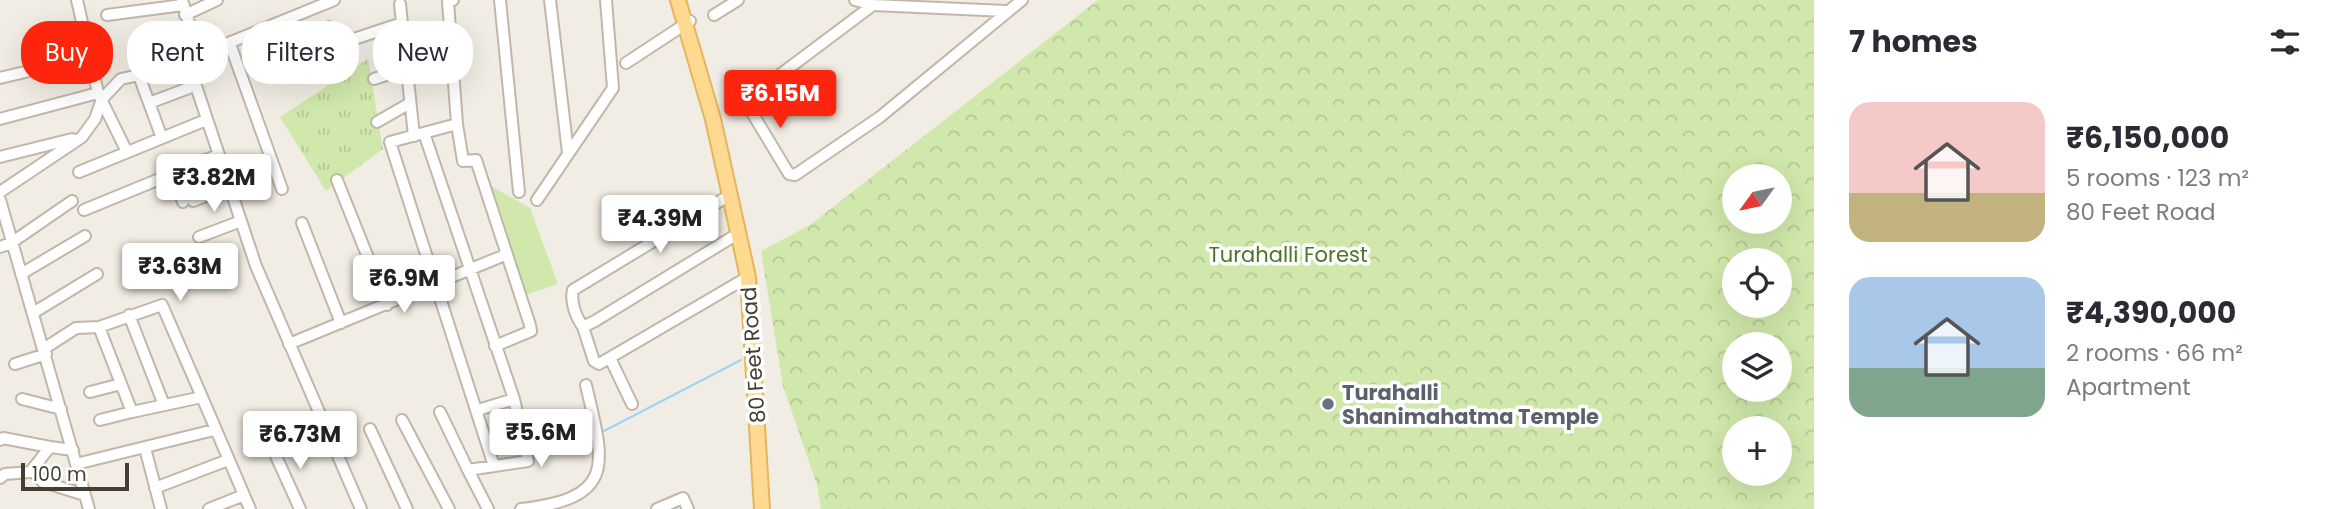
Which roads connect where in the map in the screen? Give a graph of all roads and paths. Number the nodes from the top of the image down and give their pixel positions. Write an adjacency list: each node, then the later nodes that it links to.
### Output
1 (77, 0): 19 (street)
2 (217, 0): 15 (street)
3 (334, 0): 22 (street)
4 (453, 0): 38 (street)
5 (500, 0): 52 (street)
6 (550, 0): 43 (street)
7 (606, 0): 43 (street)
8 (678, 0): 21 (main road, 80 Feet Road)
9 (684, 0): 21 (main road, 80 Feet Road)
10 (738, 0): 18 (street)
11 (855, 0): 14 (street)
12 (1022, 0): 16 (street)
13 (400, 4): 20 (street)
14 (873, 5): 16 (street); 16 (street)
15 (183, 7): 17 (street)
16 (1006, 12)
17 (107, 15)
18 (714, 15)
19 (81, 21)
20 (402, 21)
21 (688, 22): 23 (street); 53 (main road, 80 Feet Road); 124 (main road, 80 Feet Road)
22 (230, 44): 25 (street)
23 (626, 63)
24 (21, 73): 27 (street)
25 (240, 74): 50 (street)
26 (127, 77): 32 (street)
27 (0, 78)
28 (97, 84): 32 (street)
29 (142, 84): 33 (street)
30 (408, 84): 34 (street)
31 (194, 86): 33 (street); 36 (street)
32 (100, 96): 35 (street); 40 (street); 42 (street)
33 (149, 103): 41 (street)
34 (410, 103): 37 (street); 39 (street)
35 (0, 119)
36 (206, 120): 41 (street); 44 (street)
37 (377, 122)
38 (457, 124): 39 (street); 64 (street)
39 (419, 134): 65 (street); 69 (street)
40 (82, 137): 45 (street); 51 (street)
41 (162, 138): 42 (street)
42 (127, 152): 46 (street)
43 (568, 153): 55 (street)
44 (218, 155): 47 (street); 49 (street)
45 (0, 157)
46 (79, 172)
47 (172, 174): 49 (street); 57 (street)
48 (337, 180): 70 (street)
49 (229, 187): 58 (street)
50 (282, 189)
51 (0, 191)
52 (519, 192)
53 (730, 195): 60 (main road, 80 Feet Road); 75 (street)
54 (0, 200): 63 (street)
55 (537, 200)
56 (72, 201): 63 (street)
57 (85, 210)
58 (241, 221): 62 (street); 76 (street)
59 (302, 223): 73 (street)
60 (739, 233): 68 (main road, 80 Feet Road); 75 (street)
61 (85, 236): 66 (street)
62 (198, 237)
63 (5, 245): 66 (street)
64 (505, 255): 65 (street); 77 (street)
65 (469, 271): 69 (street); 77 (street)
66 (21, 274): 71 (street)
67 (97, 274): 71 (street)
68 (748, 277): 79 (street); 123 (main road, 80 Feet Road)
69 (436, 284): 70 (street); 90 (street)
70 (387, 305): 73 (street)
71 (33, 313): 78 (street)
72 (129, 316): 74 (street); 84 (street); 88 (street)
73 (341, 323): 76 (street)
74 (99, 327): 78 (street); 81 (street)
75 (583, 327): 79 (street)
76 (289, 344): 116 (street)
77 (495, 346): 86 (street)
78 (46, 351): 80 (street); 89 (street)
79 (610, 358): 87 (street)
80 (15, 364)
81 (121, 384): 83 (street); 91 (street)
82 (586, 385): 120 (street)
83 (90, 392)
84 (202, 397): 88 (street); 96 (street)
85 (22, 399): 89 (street)
86 (514, 399): 90 (street); 104 (street)
87 (632, 404)
88 (164, 405): 91 (street)
89 (61, 409): 101 (street)
90 (478, 410): 104 (street)
91 (132, 412): 93 (street)
92 (440, 412): 106 (street)
93 (100, 420)
94 (402, 420): 118 (street)
95 (370, 429): 117 (street)
96 (214, 430): 100 (street); 102 (street)
97 (0, 440): 99 (street)
98 (271, 445): 115 (street)
99 (50, 447): 101 (street); 105 (street)
100 (145, 447): 103 (street); 108 (street)
101 (73, 450): 103 (street)
102 (228, 460): 108 (street); 110 (street)
103 (76, 464): 109 (street)
104 (494, 466): 106 (street)
105 (32, 470): 107 (street); 109 (street)
106 (468, 470): 119 (street)
107 (0, 478)
108 (156, 488): 112 (street)
109 (85, 495): 111 (street)
110 (244, 495): 113 (street); 114 (street)
111 (89, 509)
112 (161, 509)
113 (209, 509)
114 (250, 509)
115 (300, 509)
116 (361, 509)
117 (407, 509)
118 (449, 509)
119 (488, 509)
120 (521, 509)
121 (657, 509): 122 (street)
122 (688, 509)
123 (762, 509)
124 (767, 509)

